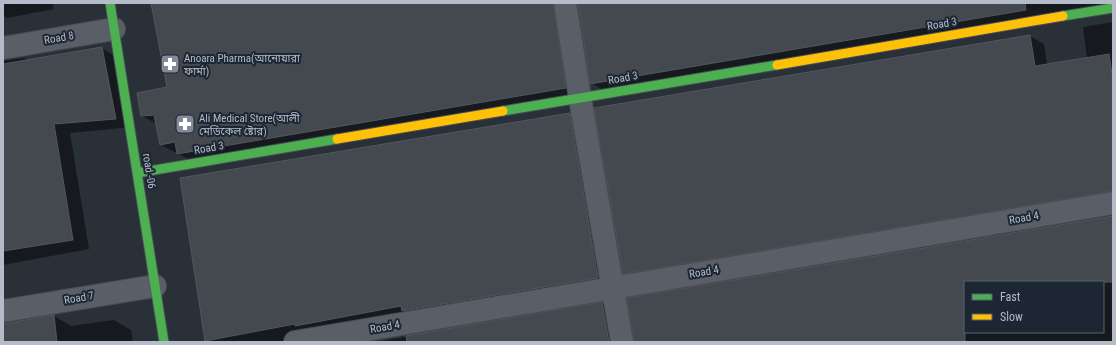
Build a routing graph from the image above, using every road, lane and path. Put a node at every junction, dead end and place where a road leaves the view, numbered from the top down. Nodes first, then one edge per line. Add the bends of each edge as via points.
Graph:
1 (110, 3) edge
2 (565, 3) edge
3 (1113, 8) edge
4 (114, 29) junction
5 (3, 48) edge
6 (580, 98) junction
7 (137, 173) junction
8 (1113, 203) edge
9 (155, 286) junction
10 (613, 288) junction
11 (3, 311) edge
12 (164, 342) edge
13 (295, 342) edge
14 (622, 342) edge

1 - 4 street, road -06
2 - 6 street
3 - 6 street, Road 3
4 - 5 street, Road 8
4 - 7 street, road -06
6 - 7 street, Road 3
6 - 10 street
7 - 9 street, road -06
8 - 10 street, Road 4
9 - 11 street, Road 7
9 - 12 street, road -06
10 - 13 street, Road 4
10 - 14 street

